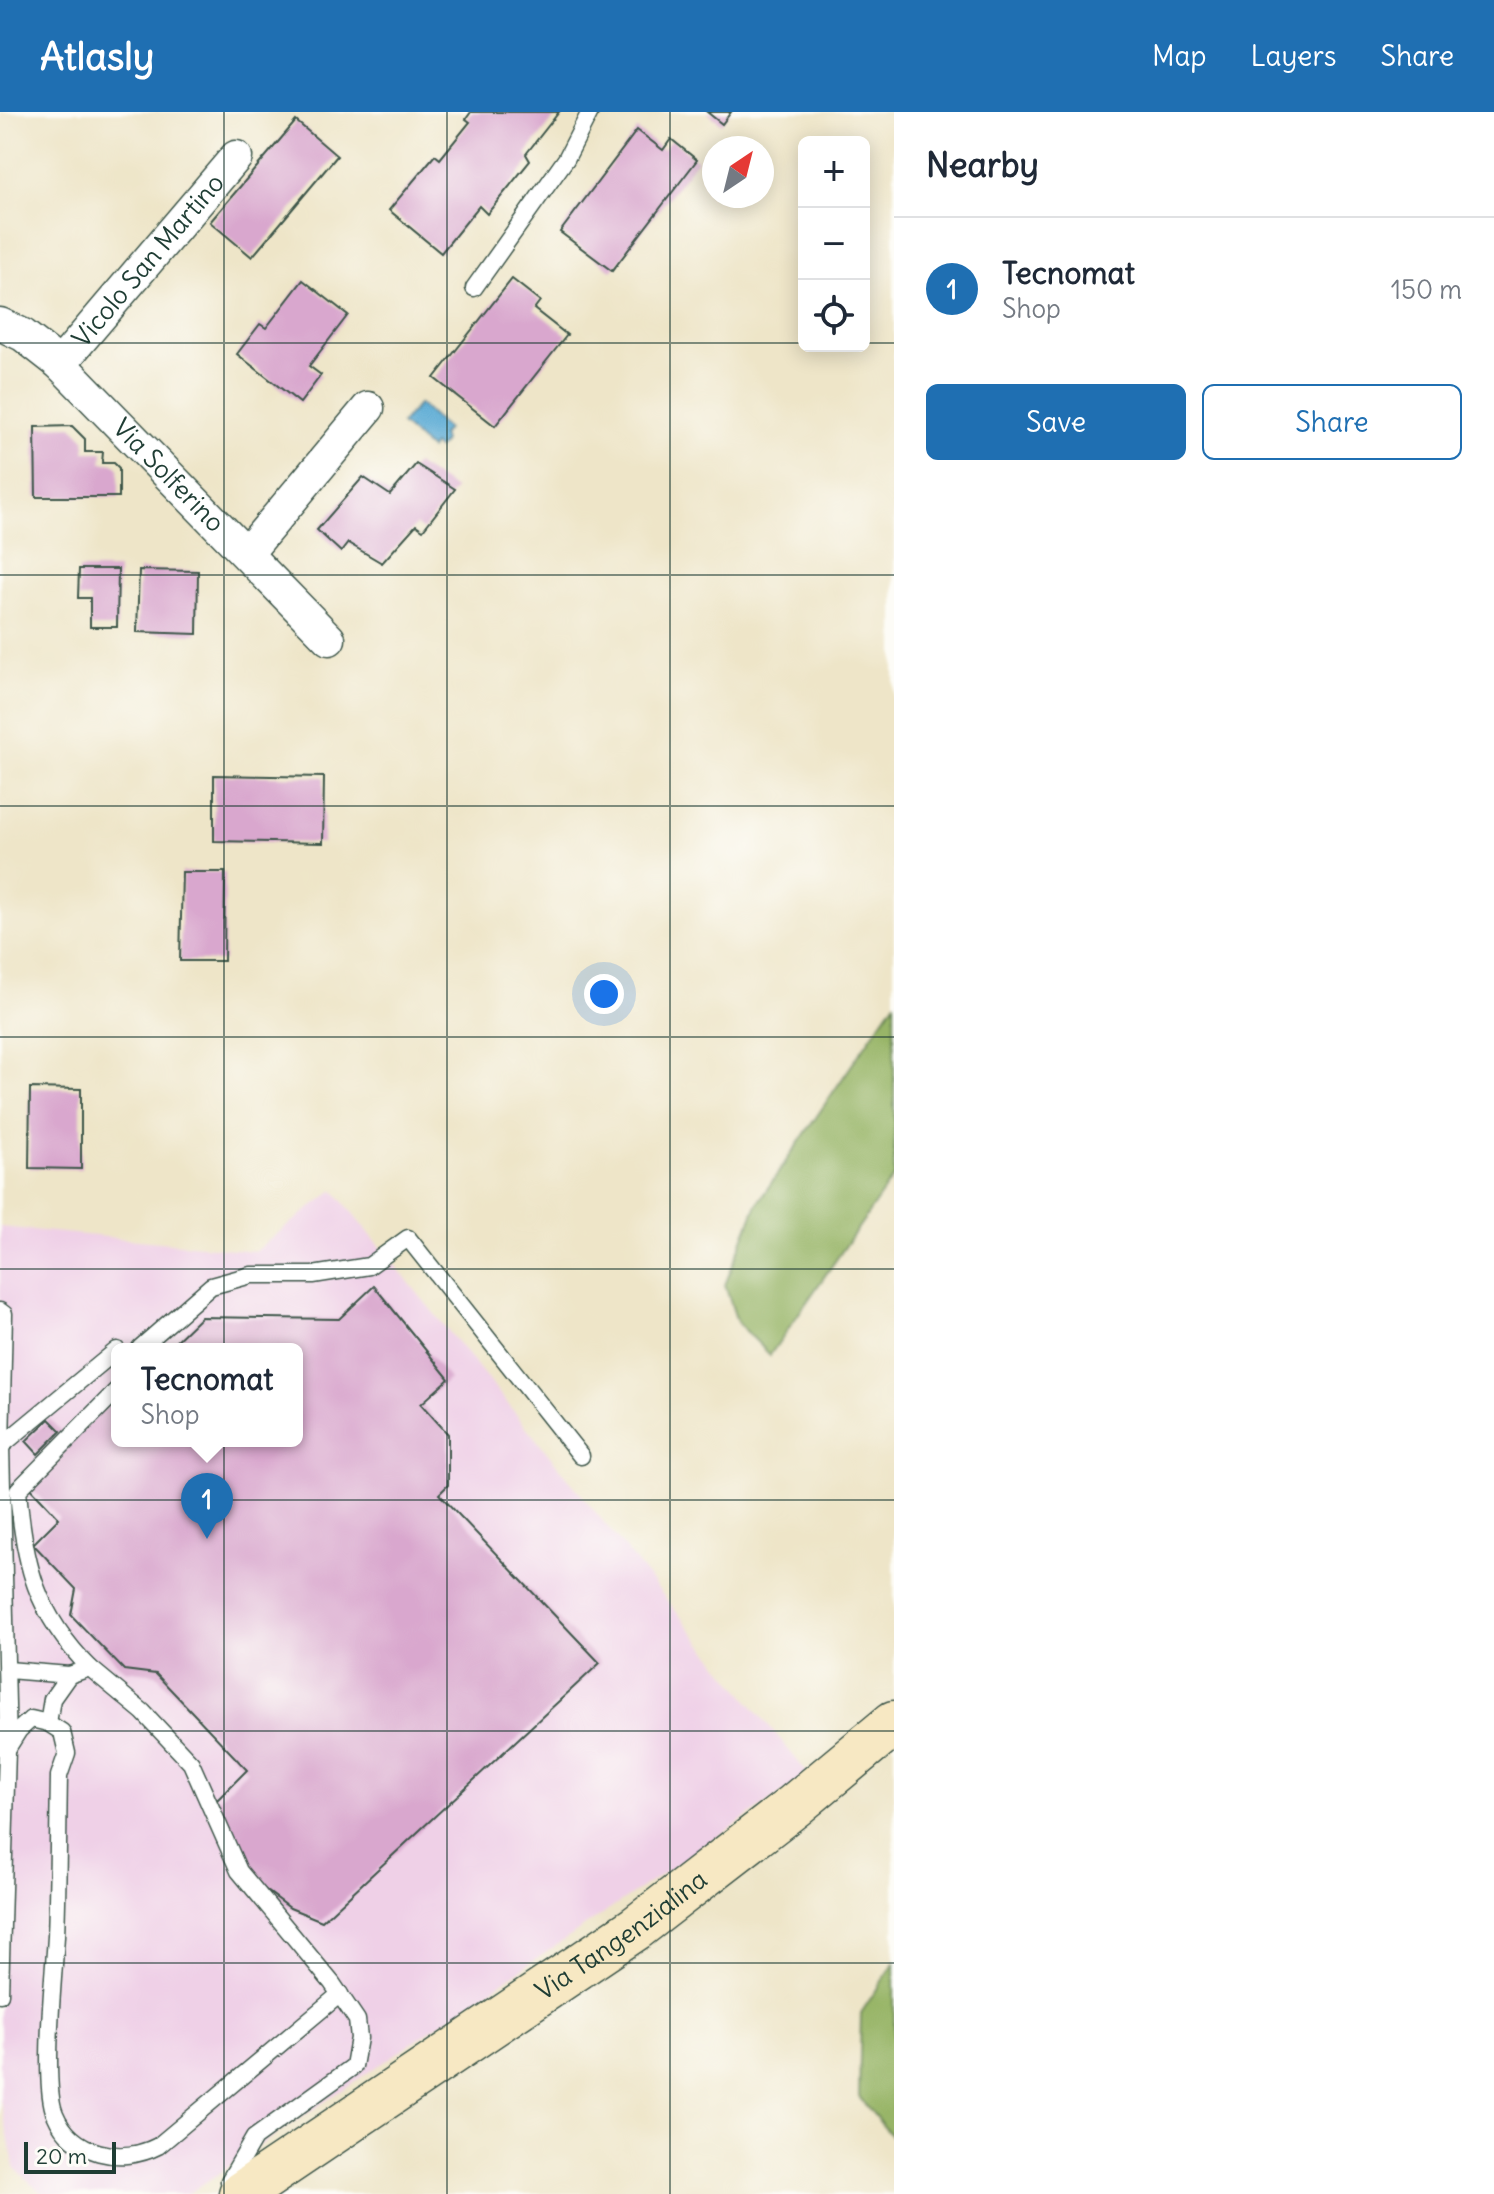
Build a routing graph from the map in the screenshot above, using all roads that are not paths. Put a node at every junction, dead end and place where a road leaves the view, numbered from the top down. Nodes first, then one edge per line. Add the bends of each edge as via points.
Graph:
1 (590, 112) edge
2 (236, 157) dead end
3 (474, 288) dead end
4 (0, 324) edge
5 (60, 364) junction
6 (368, 408) dead end
7 (247, 553) junction
8 (329, 639) dead end
9 (0, 1311) edge
10 (146, 1343) edge
11 (111, 1356) edge
12 (111, 1396) edge
13 (1, 1446) edge
14 (581, 1456) dead end
15 (90, 1668) junction
16 (8, 1670) junction
17 (69, 1675) junction
18 (48, 1723) junction
19 (894, 1723) edge
20 (7, 1749) junction
21 (0, 1994) edge
22 (340, 1994) junction
23 (226, 2190) edge

1 - 3 lane via 566,159
2 - 5 street, Vicolo San Martino
4 - 5 street, Via Solferino
5 - 7 street, Via Solferino
6 - 7 street
7 - 8 street, Via Solferino
9 - 13 lane
10 - 14 lane via 211,1286 251,1275 313,1275 369,1266 408,1238
11 - 13 lane
12 - 15 lane via 18,1490 34,1590 65,1643
13 - 16 lane
15 - 17 lane
15 - 22 lane via 143,1712 191,1763 239,1871
16 - 17 lane
16 - 20 lane
17 - 18 lane via 52,1699
18 - 20 lane via 31,1719
18 - 22 lane via 62,1732 67,1753 59,1776 50,2042 53,2110 70,2137 106,2156 122,2158 158,2146
19 - 23 street, Via Tangenzialina via 636,1928 336,2128
20 - 21 lane
22 - 23 lane via 357,2020 354,2066 254,2138

